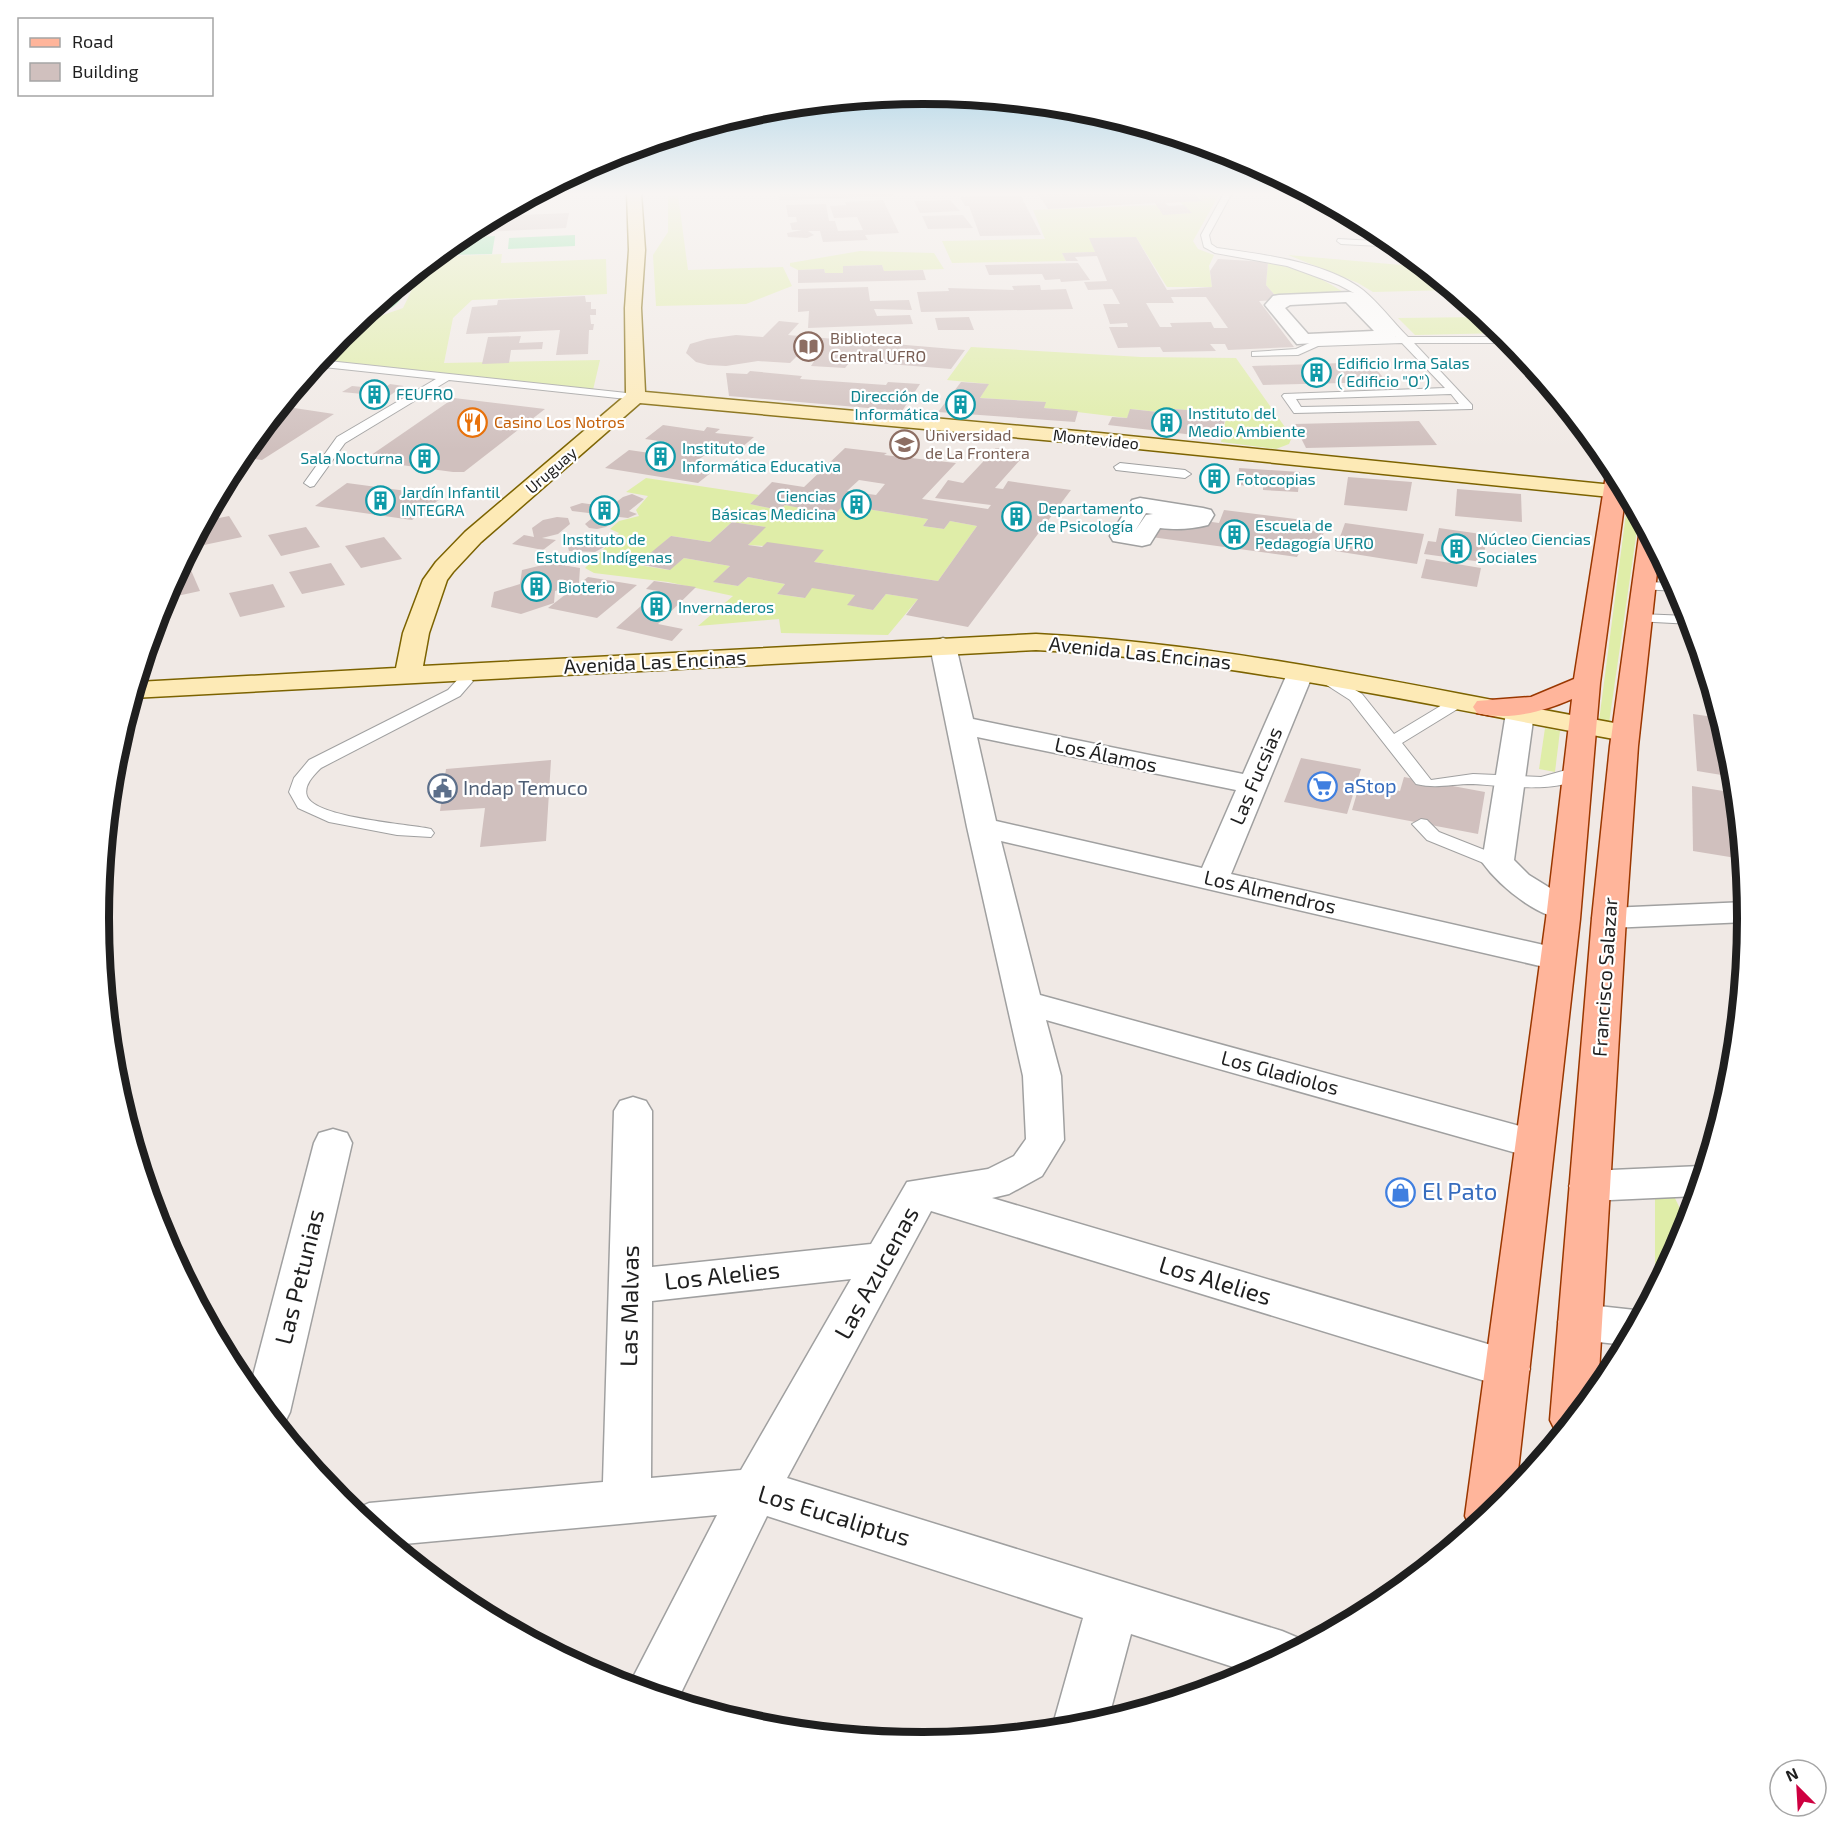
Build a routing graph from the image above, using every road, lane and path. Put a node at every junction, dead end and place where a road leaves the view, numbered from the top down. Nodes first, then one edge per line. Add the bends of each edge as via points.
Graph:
1 (635, 279) edge
2 (1332, 279) edge
3 (1279, 300) joint
4 (1407, 340) junction
5 (1497, 340) edge
6 (1256, 354) dead end
7 (327, 364) edge
8 (447, 377) junction
9 (1454, 391) junction
10 (636, 397) junction
11 (1120, 466) dead end
12 (1185, 474) dead end
13 (310, 483) dead end
14 (1613, 486) edge
15 (1619, 496) edge
16 (1649, 548) edge
17 (1644, 586) junction
18 (1667, 587) edge
19 (1640, 618) junction
20 (1680, 620) edge
21 (416, 633) junction
22 (943, 646) junction
23 (529, 669) junction
24 (1300, 674) junction
25 (1328, 679) junction
26 (420, 680) junction
27 (465, 681) junction
28 (317, 682) junction
29 (1587, 683) junction
30 (214, 686) junction
31 (141, 690) edge
32 (1458, 702) junction
33 (1487, 707) junction
34 (1520, 713) junction
35 (961, 725) junction
36 (1581, 725) junction
37 (1625, 733) junction
38 (1392, 742) junction
39 (1577, 772) junction
40 (1511, 781) junction
41 (1251, 785) junction
42 (1421, 824) dead end
43 (982, 827) junction
44 (425, 833) dead end
45 (1498, 862) junction
46 (1213, 879) junction
47 (1564, 911) junction
48 (1738, 917) edge
49 (1609, 918) junction
50 (1557, 959) junction
51 (1026, 1003) junction
52 (633, 1111) dead end
53 (333, 1143) dead end
54 (1534, 1143) junction
55 (1693, 1181) edge
56 (1589, 1186) junction
57 (921, 1193) junction
58 (885, 1259) junction
59 (630, 1286) junction
60 (1580, 1322) junction
61 (1627, 1327) edge
62 (1508, 1370) junction
63 (269, 1403) edge
64 (1575, 1406) edge
65 (755, 1490) junction
66 (627, 1501) junction
67 (1491, 1501) edge
68 (380, 1525) edge
69 (1113, 1603) junction
70 (1272, 1654) edge
71 (656, 1687) edge
72 (1082, 1717) edge

1 - 10 main road
2 - 4 lane via 1368,299
3 - 3 street via 1282,304 1274,304 1303,340 1388,336 1350,297
4 - 5 lane
4 - 6 lane via 1316,343 1298,352
4 - 9 lane
7 - 8 lane
8 - 10 lane
8 - 13 lane via 341,440
9 - 9 lane via 1383,393 1288,396 1298,411 1468,407
10 - 14 main road, Montevideo
10 - 21 main road, Uruguay via 473,537 444,567 435,580
11 - 12 lane
15 - 29 main road
16 - 17 main road, Francisco Salazar
17 - 18 lane
17 - 19 main road, Francisco Salazar
19 - 20 lane
19 - 37 main road, Francisco Salazar
21 - 23 main road via 433,647 458,658
21 - 26 main road, Uruguay
21 - 28 main road via 374,662
22 - 23 main road, Avenida Las Encinas
22 - 24 main road, Avenida Las Encinas via 1036,642 1117,646
22 - 35 street, Las Azucenas
23 - 26 main road, Avenida Las Encinas
23 - 27 main road, Avenida Las Encinas
24 - 25 main road, Avenida Las Encinas
24 - 41 street, Las Fucsias
25 - 32 main road, Avenida Las Encinas
25 - 38 lane via 1356,697
26 - 27 main road, Avenida Las Encinas
26 - 28 main road, Avenida Las Encinas
26 - 30 main road, Avenida Las Encinas via 278,692
27 - 44 lane via 454,693 315,764 297,790 304,804 336,817
28 - 30 main road, Avenida Las Encinas
29 - 33 main road via 1535,705
29 - 36 main road
30 - 31 main road, Avenida Las Encinas
32 - 33 main road, Avenida Las Encinas
32 - 38 lane
33 - 34 main road, Avenida Las Encinas
34 - 36 main road, Avenida Las Encinas
34 - 40 street
35 - 41 street, Los Álamos
35 - 43 street, Las Azucenas
36 - 37 main road, Avenida Las Encinas
36 - 39 main road
37 - 49 main road, Francisco Salazar
38 - 40 lane via 1429,781
39 - 40 lane via 1542,784
39 - 47 main road
40 - 45 street
41 - 46 street, Las Fucsias
42 - 45 lane via 1433,836
43 - 46 street, Los Almendros
43 - 51 street, Las Azucenas
45 - 47 street via 1518,882
46 - 50 street, Los Almendros
47 - 50 main road
48 - 49 street
49 - 56 main road, Francisco Salazar
50 - 54 main road
51 - 54 street, Los Gladiolos
51 - 57 street, Las Azucenas via 1042,1076 1045,1140 1028,1166 995,1183
52 - 59 street, Las Malvas
53 - 63 street, Las Petunias
54 - 62 main road
55 - 56 street
56 - 60 main road, Francisco Salazar
57 - 58 street, Las Azucenas
57 - 62 street, Los Alelies
58 - 59 street, Los Alelies
58 - 65 street, Las Azucenas
59 - 66 street, Las Malvas
60 - 61 street
60 - 64 main road, Francisco Salazar
62 - 67 main road
65 - 66 street, Los Eucaliptus
65 - 69 street, Los Eucaliptus
65 - 71 street, Las Azucenas
66 - 68 street, Los Eucaliptus
69 - 70 street, Los Eucaliptus
69 - 72 street

